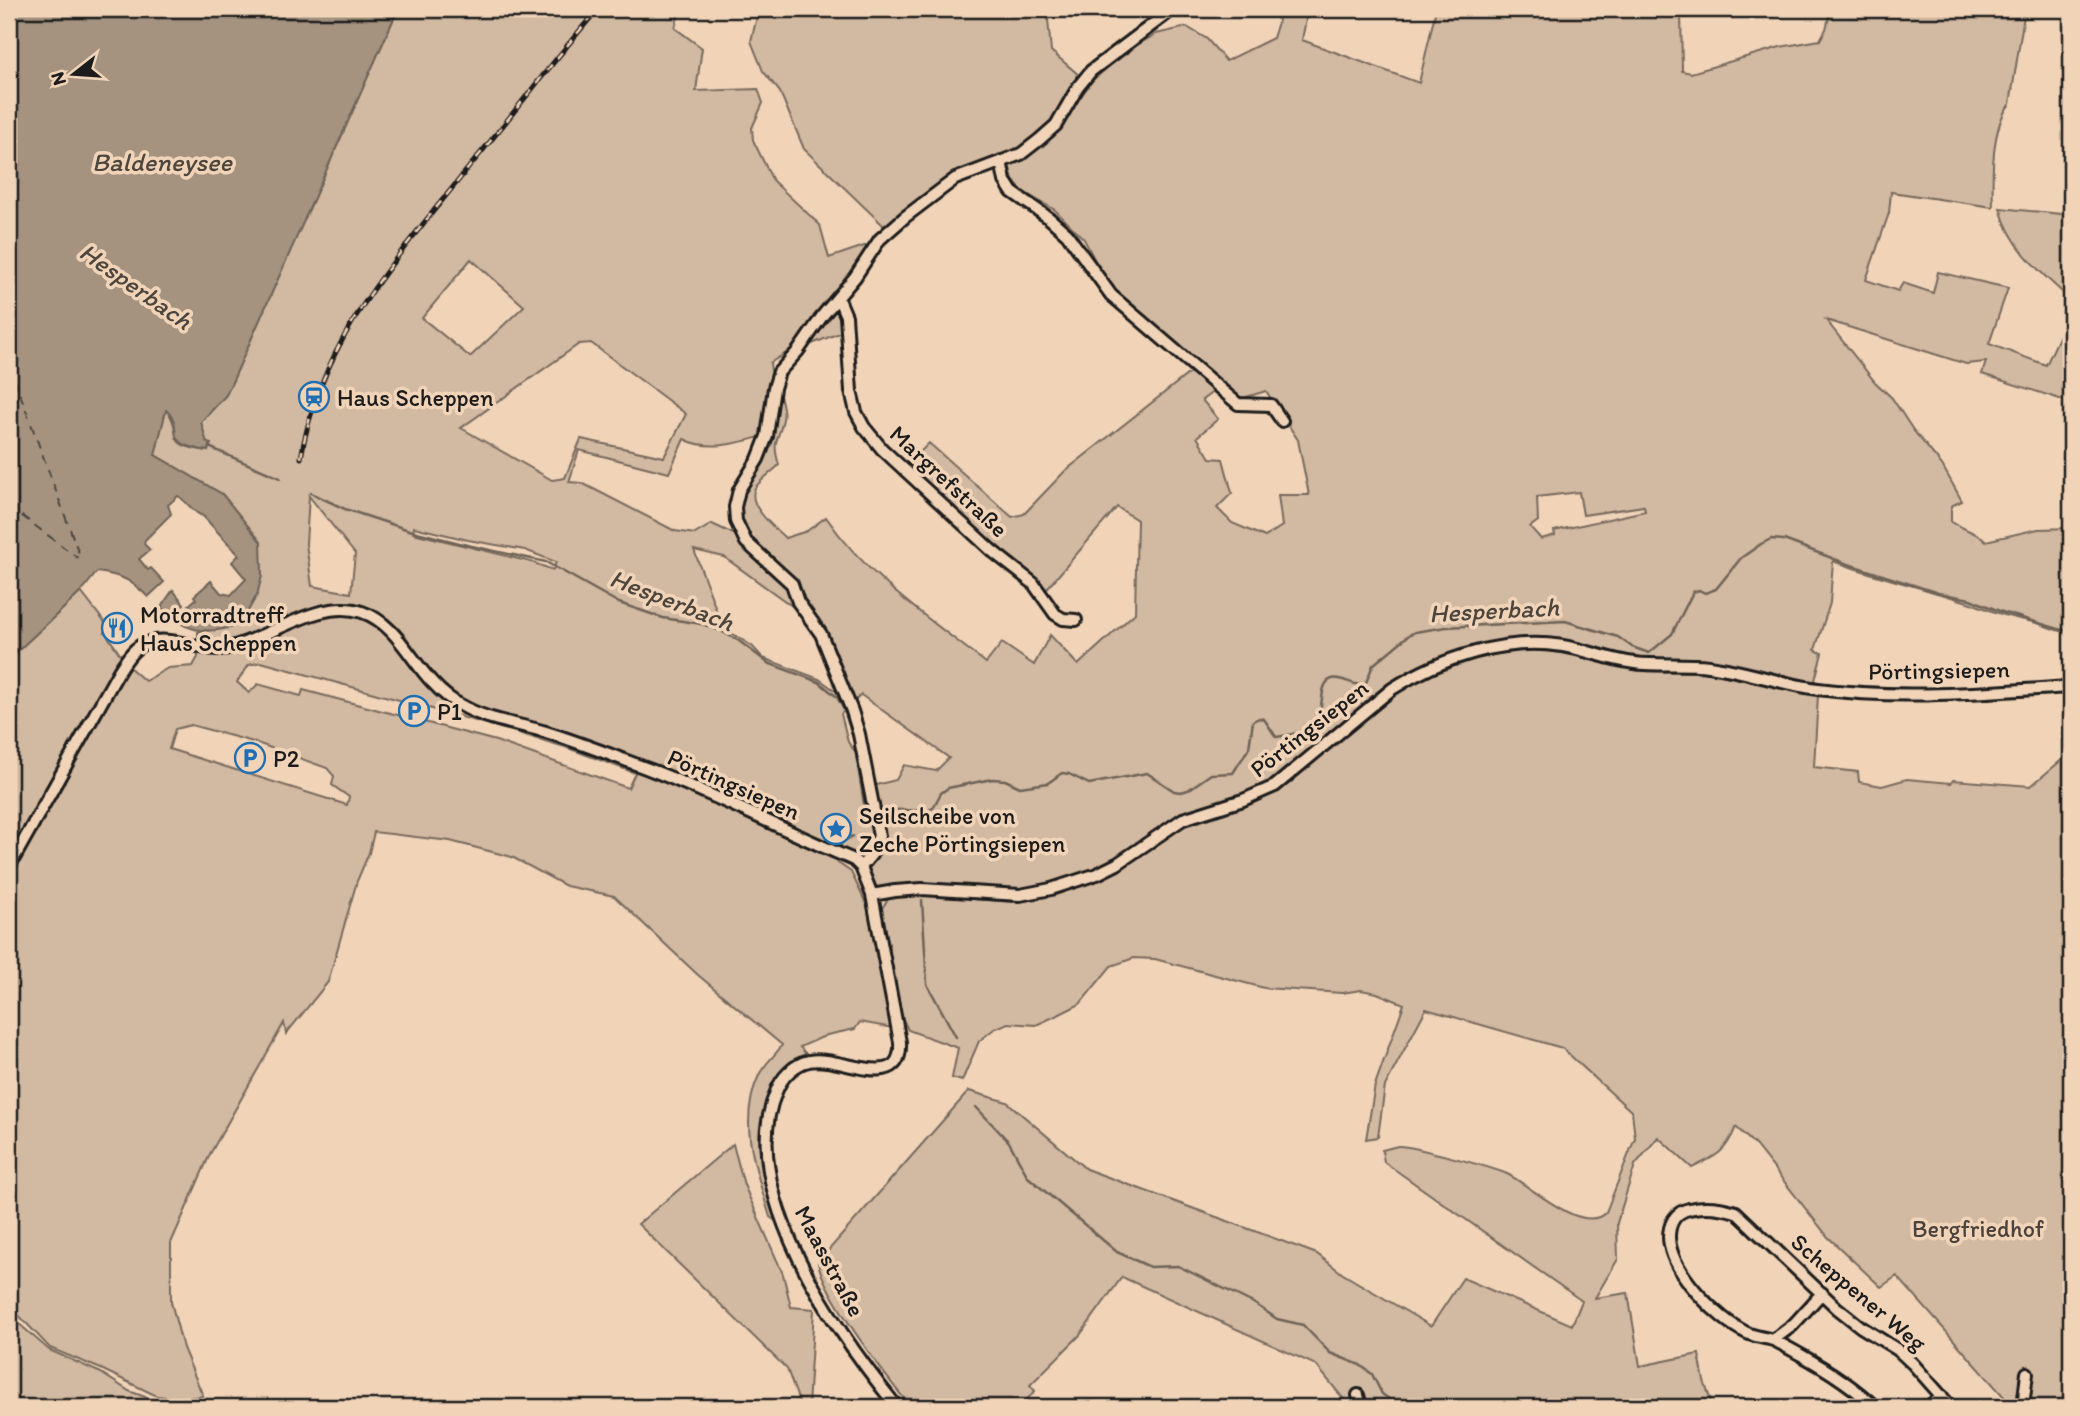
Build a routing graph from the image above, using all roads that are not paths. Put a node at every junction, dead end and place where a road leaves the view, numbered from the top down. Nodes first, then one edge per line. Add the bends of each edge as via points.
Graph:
1 (1173, 9) edge
2 (1001, 162) junction
3 (838, 297) junction
4 (1282, 421) dead end
5 (1076, 620) dead end
6 (2071, 687) edge
7 (9, 867) edge
8 (861, 867) junction
9 (872, 895) junction
10 (1822, 1293) junction
11 (1773, 1340) junction
12 (2028, 1373) dead end
13 (1358, 1395) dead end
14 (1941, 1396) junction
15 (897, 1407) edge
16 (1361, 1407) edge
17 (1875, 1407) edge
18 (1928, 1407) edge
19 (1951, 1407) edge
20 (2023, 1407) edge

1 - 2 street via 1091,71 1056,125 1040,140
2 - 3 street via 955,179 905,217 880,240
2 - 4 street via 1012,192 1067,234 1111,295 1238,404 1271,405
3 - 5 street, Margrefstraße via 846,316 850,391 864,427 990,550 1033,583 1055,614
3 - 8 street via 779,372 767,436 734,508 746,542 792,584 798,602 821,634 859,734 878,840
6 - 9 street, Pörtingsiepen via 1874,694 1816,689 1708,666 1635,663 1539,643 1514,646 1458,657 1411,677 1275,786 1183,819 1097,874 1020,895 922,889
7 - 8 street, Pörtingsiepen via 135,650 151,642 226,649 337,608 380,620 432,682 466,708 657,773
8 - 9 street
9 - 15 street, Maasstraße via 900,1042 899,1058 885,1069 820,1060 796,1066 776,1092 766,1126 766,1147 773,1193 797,1255 840,1328
10 - 11 street
10 - 11 street, Scheppener Weg via 1736,1212 1719,1207 1679,1214 1671,1222 1669,1234 1670,1248 1682,1272 1707,1303 1748,1334
10 - 14 street, Scheppener Weg via 1861,1327 1898,1350
11 - 17 street via 1838,1377
12 - 20 street
13 - 16 street
14 - 18 street
14 - 19 street, Scheppener Weg

